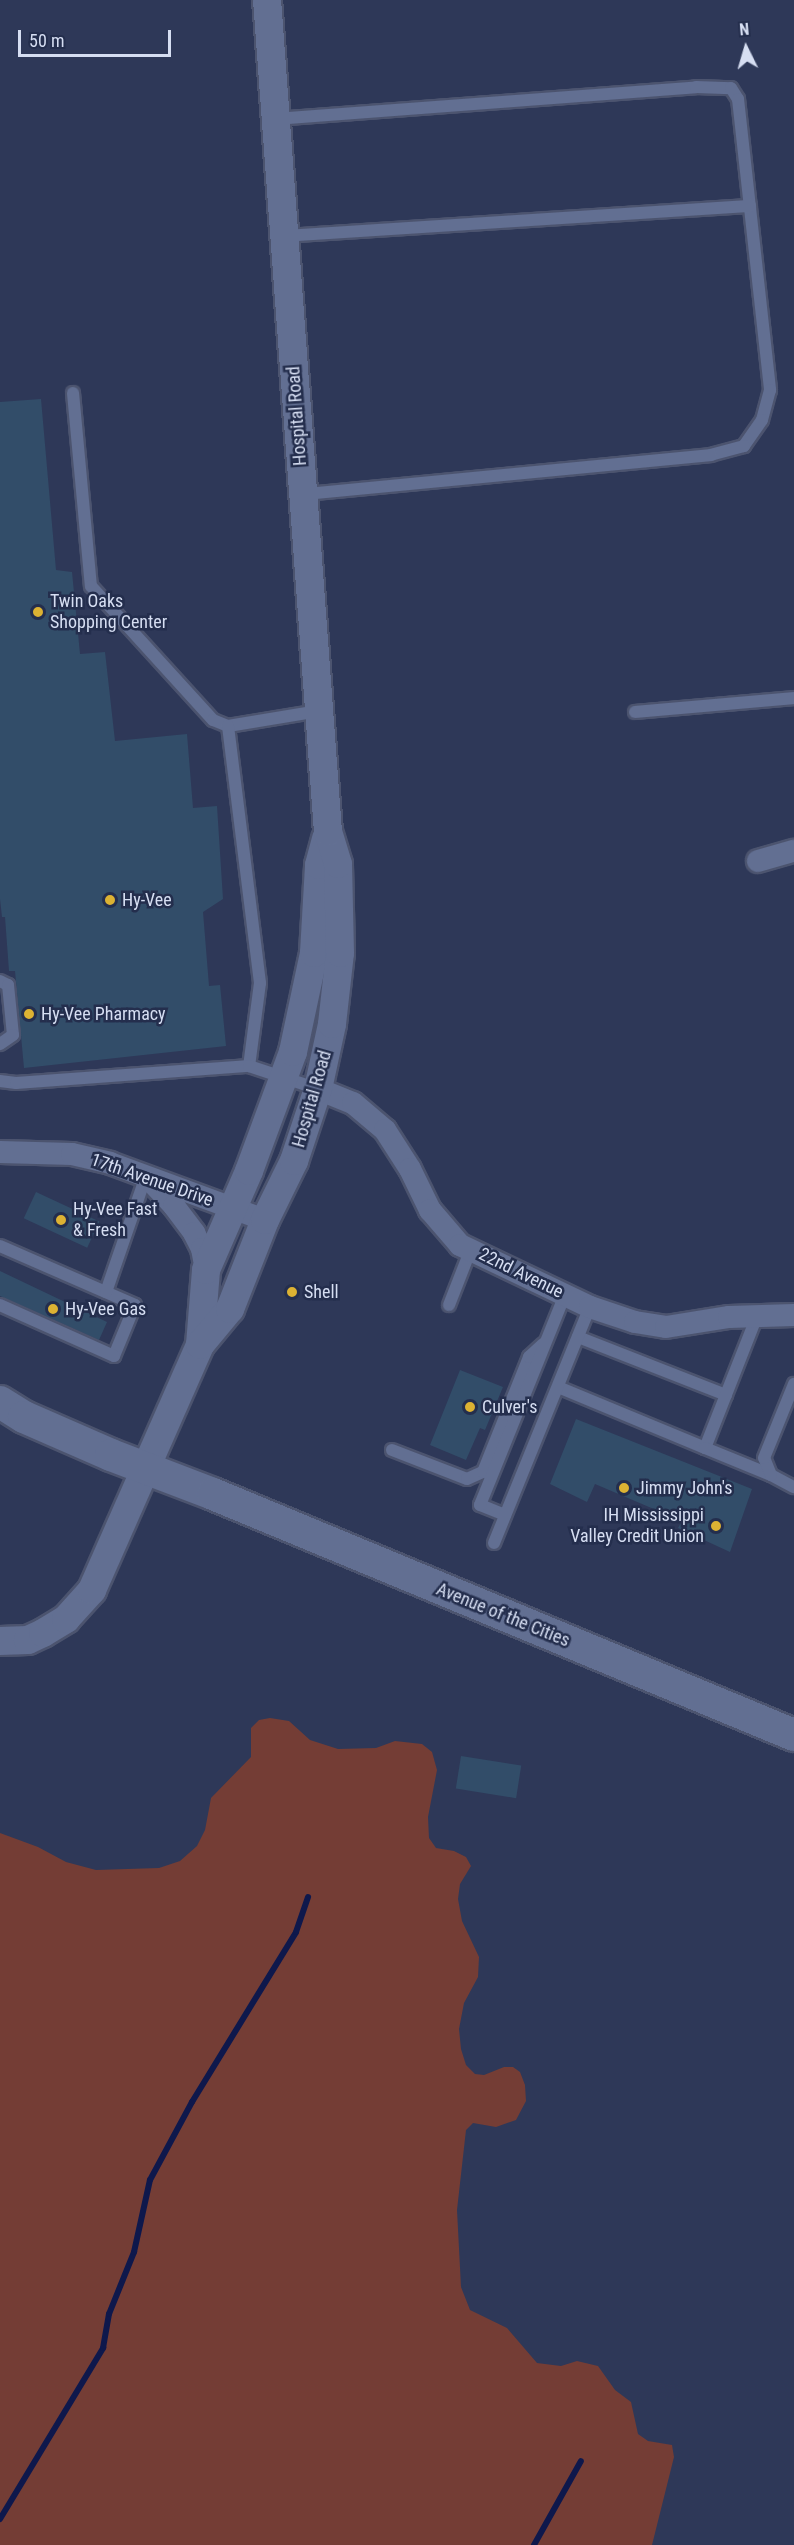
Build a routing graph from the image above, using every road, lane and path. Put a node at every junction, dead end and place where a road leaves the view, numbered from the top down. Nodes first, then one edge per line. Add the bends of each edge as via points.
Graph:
1 (267, 0) edge
2 (275, 119) junction
3 (750, 206) junction
4 (284, 236) junction
5 (74, 393) dead end
6 (303, 494) junction
7 (794, 698) edge
8 (320, 711) junction
9 (635, 712) dead end
10 (228, 726) junction
11 (328, 832) junction
12 (794, 851) edge
13 (758, 861) dead end
14 (0, 981) edge
15 (0, 1044) edge
16 (249, 1066) junction
17 (285, 1077) junction
18 (0, 1081) edge
19 (318, 1089) junction
20 (0, 1152) edge
21 (146, 1176) junction
22 (233, 1208) junction
23 (265, 1220) junction
24 (0, 1246) edge
25 (471, 1249) junction
26 (206, 1270) junction
27 (106, 1292) junction
28 (565, 1295) junction
29 (0, 1305) edge
30 (448, 1305) dead end
31 (590, 1307) junction
32 (794, 1315) edge
33 (757, 1316) junction
34 (578, 1337) junction
35 (546, 1342) junction
36 (200, 1345) junction
37 (794, 1384) edge
38 (558, 1387) junction
39 (726, 1395) junction
40 (8, 1410) edge
41 (705, 1448) junction
42 (392, 1450) dead end
43 (145, 1468) junction
44 (771, 1475) junction
45 (794, 1487) edge
46 (235, 1503) junction
47 (505, 1515) junction
48 (494, 1543) dead end
49 (520, 1622) dead end
50 (0, 1641) edge
51 (794, 1735) edge

1 - 2 street, Hospital Road
2 - 3 lane via 696,87 731,88 738,99
2 - 4 street, Hospital Road
3 - 4 lane
3 - 6 lane via 770,390 762,420 744,446 711,455
4 - 6 street, Hospital Road
5 - 10 lane via 91,586 213,720
6 - 8 street, Hospital Road
7 - 9 lane
8 - 10 lane
8 - 11 street, Hospital Road
10 - 16 lane via 260,983
11 - 17 street, Hospital Road via 319,865 312,965
11 - 19 street, Hospital Road via 338,864 340,953 332,1024
12 - 13 street
14 - 15 lane via 8,985 13,1035
16 - 17 lane
16 - 18 lane
17 - 19 lane
17 - 22 street, Hospital Road
19 - 23 street, Hospital Road via 294,1161
19 - 25 street, 22nd Avenue via 352,1103 385,1130 430,1210 460,1245
20 - 21 street, 17th Avenue Drive via 72,1154
21 - 22 street, 17th Avenue Drive
21 - 26 street via 194,1233
21 - 27 lane
22 - 23 street, 17th Avenue Drive
22 - 26 street, Hospital Road
23 - 36 street, Hospital Road via 230,1309
24 - 27 lane
25 - 28 street, 22nd Avenue
25 - 30 lane
26 - 36 street, Hospital Road
27 - 29 lane via 135,1305 114,1356
28 - 31 street, 22nd Avenue
28 - 35 lane
31 - 33 street, 22nd Avenue via 635,1322 666,1327
31 - 34 lane
32 - 33 street, 22nd Avenue
33 - 39 lane
34 - 38 lane
34 - 39 lane
35 - 42 lane via 529,1357 483,1472 467,1479
35 - 47 lane via 480,1505
36 - 43 street, Hospital Road
37 - 44 lane via 764,1458
38 - 41 lane
38 - 47 lane
39 - 41 lane
40 - 43 main road, Avenue of the Cities
41 - 44 lane
43 - 46 main road, Avenue of the Cities
43 - 50 street via 97,1580 82,1603 66,1619 28,1640
44 - 45 lane
46 - 49 main road, Avenue of the Cities
46 - 51 main road, Avenue of the Cities
47 - 48 lane

